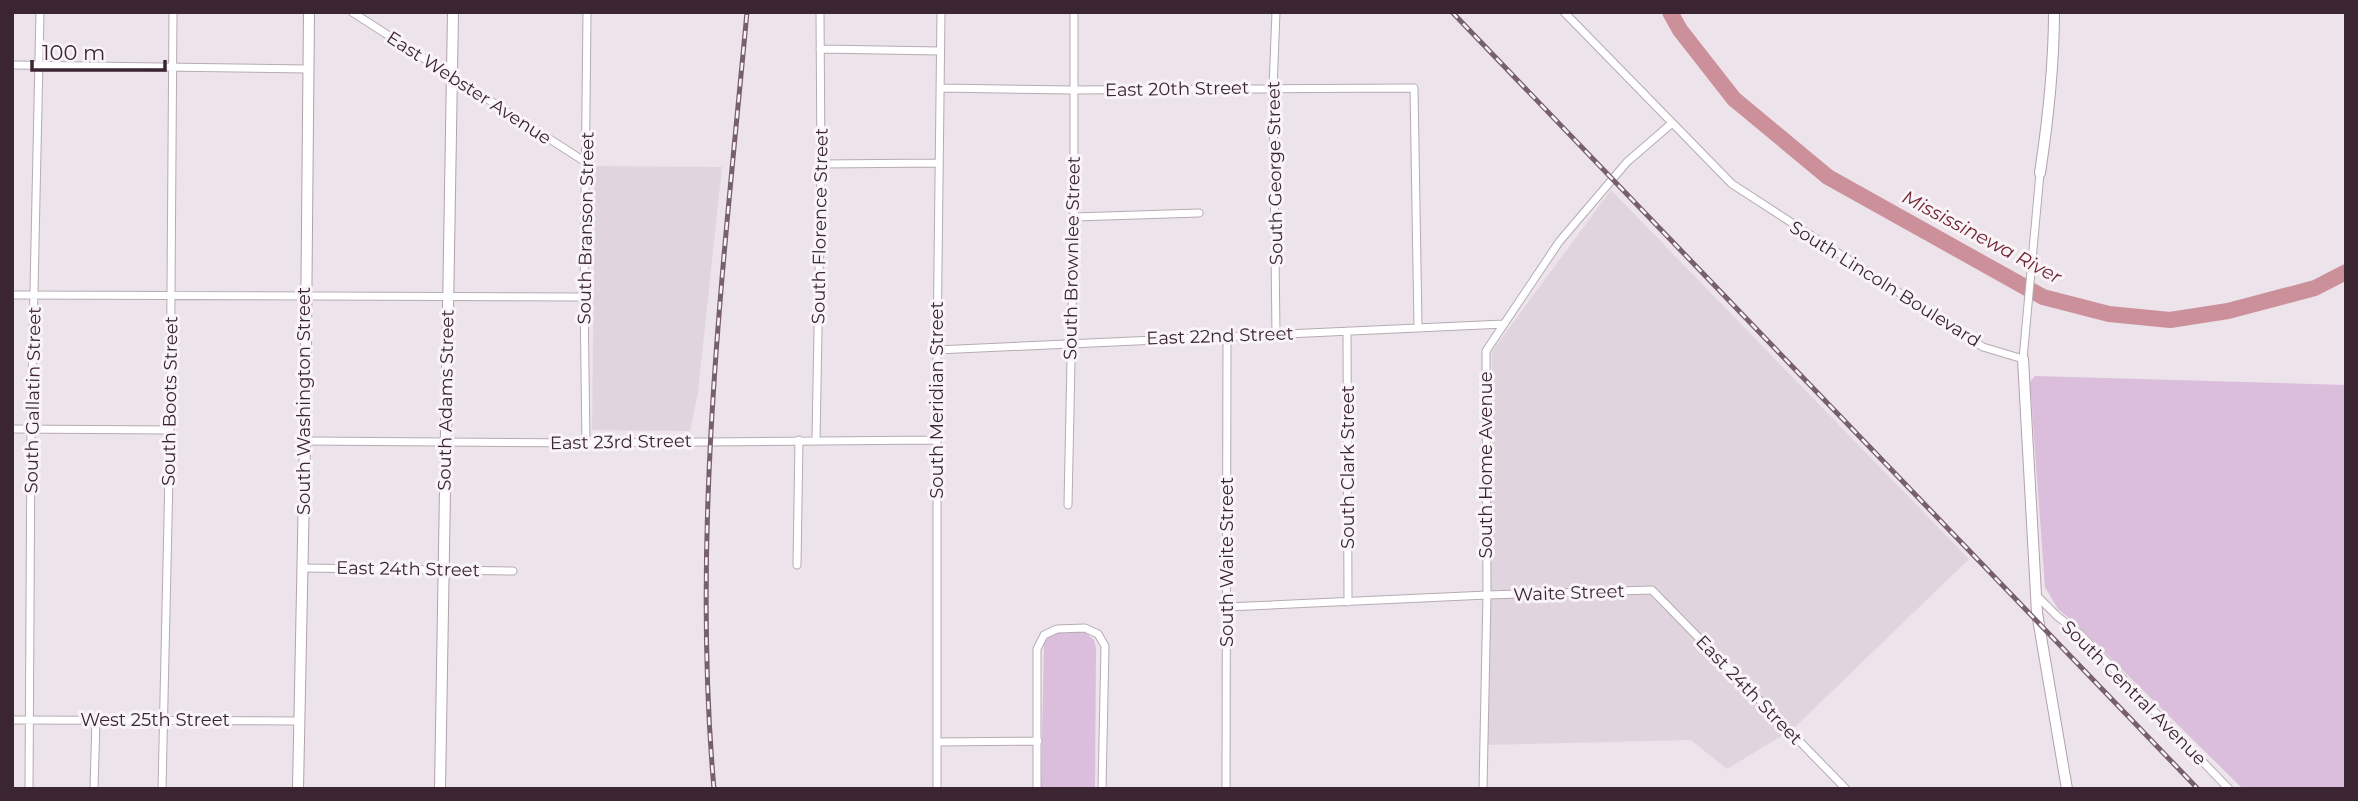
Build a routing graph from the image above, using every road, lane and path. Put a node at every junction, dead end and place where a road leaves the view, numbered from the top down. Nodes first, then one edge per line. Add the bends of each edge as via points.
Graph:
1 (40, 12) edge
2 (173, 12) edge
3 (309, 12) edge
4 (352, 12) edge
5 (453, 12) edge
6 (587, 12) edge
7 (820, 12) edge
8 (941, 12) edge
9 (1074, 12) edge
10 (1276, 12) edge
11 (1564, 12) edge
12 (2054, 12) edge
13 (820, 49) junction
14 (940, 51) junction
15 (12, 65) edge
16 (40, 65) junction
17 (172, 67) junction
18 (308, 69) junction
19 (453, 77) junction
20 (1273, 88) junction
21 (940, 89) junction
22 (1073, 90) junction
23 (1671, 124) junction
24 (586, 163) junction
25 (821, 163) junction
26 (938, 163) junction
27 (2040, 173) joint
28 (1199, 213) dead end
29 (1074, 217) junction
30 (12, 295) edge
31 (35, 295) junction
32 (171, 296) junction
33 (305, 296) junction
34 (447, 297) junction
35 (584, 297) junction
36 (1504, 324) junction
37 (1418, 327) junction
38 (1348, 331) junction
39 (1276, 334) junction
40 (1227, 335) junction
41 (1071, 343) junction
42 (937, 350) junction
43 (2022, 359) junction
44 (12, 429) edge
45 (31, 429) junction
46 (170, 430) junction
47 (799, 440) junction
48 (816, 440) junction
49 (937, 440) junction
50 (305, 441) junction
51 (446, 442) junction
52 (586, 443) junction
53 (1068, 505) dead end
54 (797, 565) dead end
55 (303, 568) junction
56 (444, 570) junction
57 (513, 570) dead end
58 (1652, 590) joint
59 (1487, 595) junction
60 (2038, 597) junction
61 (1348, 602) junction
62 (1227, 607) junction
63 (12, 720) edge
64 (29, 720) junction
65 (96, 720) junction
66 (164, 720) junction
67 (299, 721) junction
68 (1038, 741) junction
69 (938, 742) junction
70 (29, 789) edge
71 (94, 789) edge
72 (162, 789) edge
73 (298, 789) edge
74 (440, 789) edge
75 (937, 789) edge
76 (1037, 789) edge
77 (1102, 789) edge
78 (1226, 789) edge
79 (1483, 789) edge
80 (1846, 789) edge
81 (2067, 789) edge
82 (2229, 789) edge

1 - 16 street, South Gallatin Street
2 - 17 street, South Boots Street
3 - 18 main road, South Washington Street
4 - 19 street, East Webster Avenue
5 - 19 main road, South Adams Street
6 - 24 street, South Branson Street
7 - 13 street, South Florence Street
8 - 14 street, South Meridian Street
9 - 22 street, South Brownlee Street
10 - 20 street, South George Street
11 - 23 street, South Lincoln Boulevard
12 - 27 main road via 2049,116
13 - 14 street
13 - 25 street, South Florence Street
14 - 21 street, South Meridian Street
15 - 16 street
16 - 17 street
16 - 31 street, South Gallatin Street
17 - 18 street
17 - 32 street, South Boots Street
18 - 33 main road, South Washington Street
19 - 24 street, East Webster Avenue
19 - 34 main road, South Adams Street
20 - 22 street, East 20th Street
20 - 37 street, East 20th Street via 1414,88
20 - 39 street, South George Street
21 - 22 street, East 20th Street
21 - 26 street, South Meridian Street
22 - 29 street, South Brownlee Street
23 - 36 street, South Home Avenue via 1595,198
23 - 43 street, South Lincoln Boulevard via 1732,184 1762,206 1983,347
24 - 35 street, South Branson Street
25 - 26 street
25 - 48 street, South Florence Street
26 - 42 street, South Meridian Street
27 - 43 street
28 - 29 street
29 - 41 street, South Brownlee Street
30 - 31 street
31 - 32 street
31 - 45 street, South Gallatin Street
32 - 33 street
32 - 46 street, South Boots Street
33 - 34 street
33 - 50 main road, South Washington Street
34 - 35 street
34 - 51 main road, South Adams Street
35 - 52 street, South Branson Street
36 - 37 street, East 22nd Street
36 - 59 street, South Home Avenue via 1486,351
37 - 38 street, East 22nd Street
38 - 39 street, East 22nd Street
38 - 61 street, South Clark Street
39 - 40 street, East 22nd Street
40 - 41 street, East 22nd Street
40 - 62 street, South Waite Street
41 - 42 street, East 22nd Street
41 - 53 street, South Brownlee Street
42 - 49 street, South Meridian Street
43 - 60 main road
44 - 45 street
45 - 46 street
45 - 64 street, South Gallatin Street
46 - 66 street, South Boots Street
47 - 48 street, East 23rd Street
47 - 52 street, East 23rd Street
47 - 54 street
48 - 49 street, East 23rd Street
49 - 69 street, South Meridian Street
50 - 51 street, East 23rd Street
50 - 55 main road, South Washington Street
51 - 52 street, East 23rd Street
51 - 56 main road, South Adams Street
55 - 56 street, East 24th Street
55 - 67 main road, South Washington Street
56 - 57 street, East 24th Street
56 - 74 main road, South Adams Street
58 - 59 street, Waite Street
58 - 80 street, East 24th Street
59 - 61 street
59 - 79 street, South Home Avenue
60 - 81 main road
60 - 82 street, South Central Avenue via 2080,634
61 - 62 street
62 - 78 street, South Waite Street
63 - 64 street, West 25th Street
64 - 65 street, West 25th Street
64 - 70 street, South Gallatin Street
65 - 66 street, West 25th Street
65 - 71 street
66 - 67 street, West 25th Street
66 - 72 street, South Boots Street
67 - 73 main road, South Washington Street
68 - 69 street
68 - 76 street
68 - 77 street via 1037,649 1044,635 1057,629 1084,628 1098,634 1105,646
69 - 75 street, South Meridian Street

